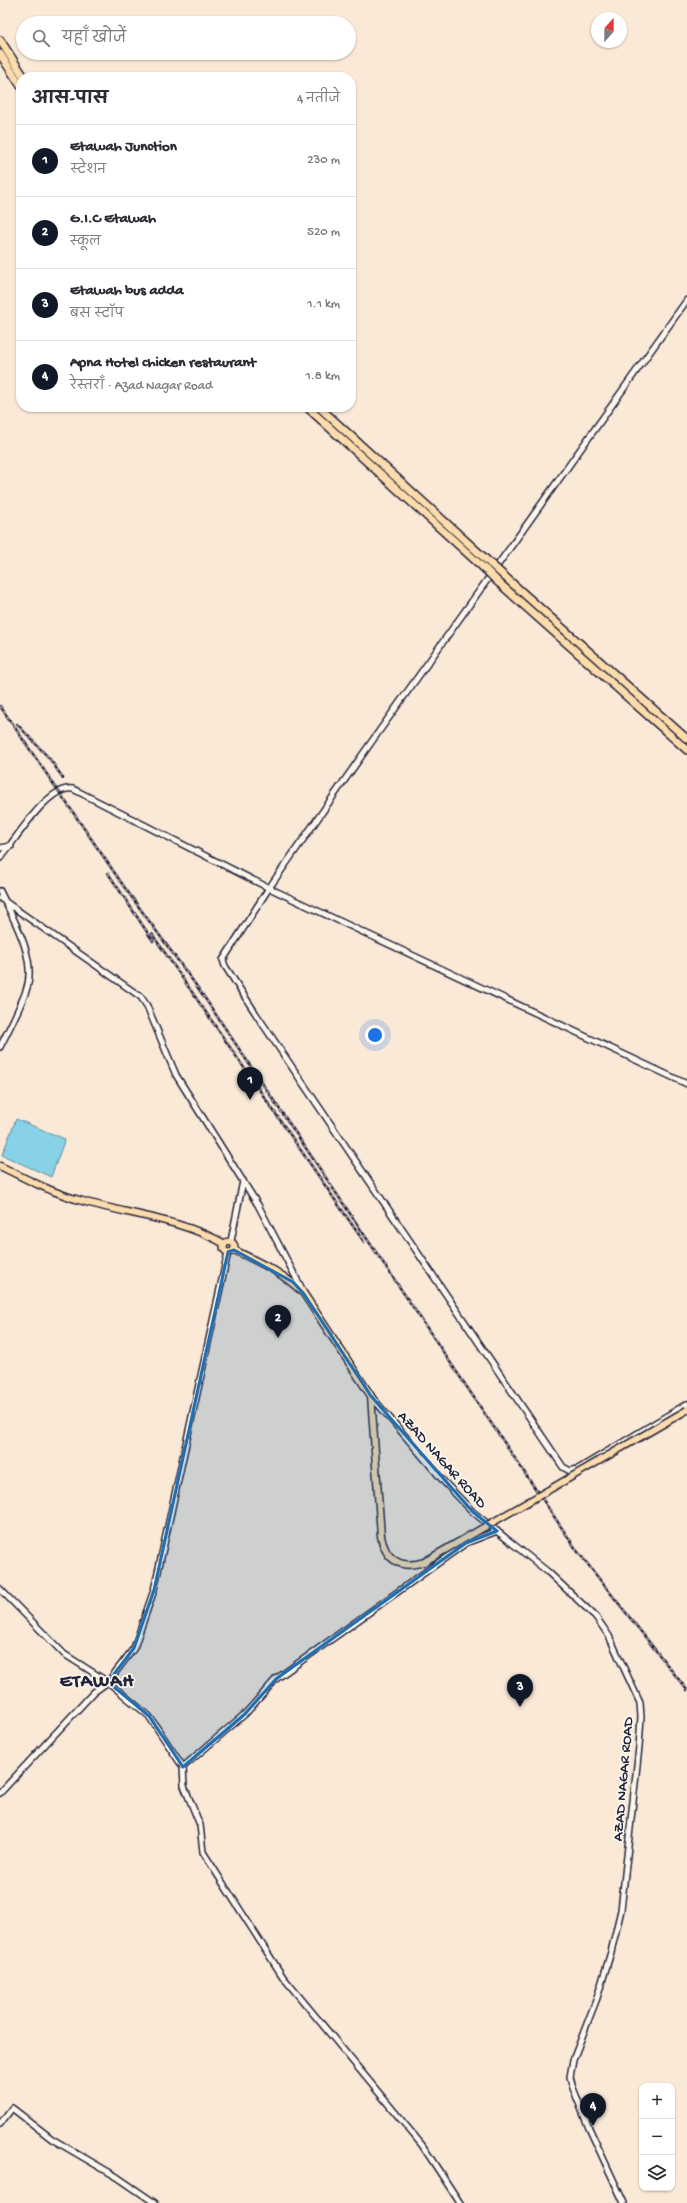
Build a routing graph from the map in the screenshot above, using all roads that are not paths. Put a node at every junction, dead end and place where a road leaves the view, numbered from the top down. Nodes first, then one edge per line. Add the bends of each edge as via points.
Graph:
1 (0, 40) edge
2 (0, 54) edge
3 (21, 72) edge
4 (16, 78) edge
5 (687, 300) edge
6 (312, 412) edge
7 (324, 412) edge
8 (687, 739) edge
9 (687, 750) edge
10 (11, 846) junction
11 (0, 848) edge
12 (0, 858) edge
13 (270, 888) junction
14 (0, 892) edge
15 (0, 898) edge
16 (5, 902) junction
17 (0, 1047) edge
18 (687, 1084) edge
19 (0, 1166) edge
20 (243, 1181) junction
21 (228, 1242) junction
22 (231, 1251) junction
23 (304, 1294) junction
24 (371, 1396) junction
25 (687, 1404) edge
26 (687, 1410) edge
27 (497, 1531) junction
28 (0, 1589) edge
29 (108, 1682) junction
30 (183, 1767) junction
31 (0, 1793) edge
32 (0, 2124) edge
33 (155, 2203) edge
34 (460, 2203) edge
35 (624, 2203) edge

1 - 3 highway
2 - 4 highway
5 - 13 street
6 - 9 highway, bridge
7 - 8 highway, bridge via 588,653
10 - 11 street
10 - 12 street
10 - 13 street via 42,804 67,788
13 - 18 street
13 - 25 street via 224,956 223,963 563,1467 570,1471 578,1469
14 - 16 street
15 - 16 street
16 - 17 street via 23,943 28,961 28,976 27,990
16 - 20 street via 141,997 176,1075
19 - 21 main road via 48,1190 193,1228
20 - 21 street
20 - 23 street
21 - 22 main road via 224,1247
22 - 23 main road via 280,1273
22 - 29 street via 154,1590 134,1648
23 - 24 main road
24 - 26 main road, bridge via 383,1548 397,1562 406,1565 424,1562
24 - 27 street, AZAD NAGAR ROAD via 445,1483 473,1512
27 - 30 street via 466,1543 276,1679 245,1714
27 - 35 street, AZAD NAGAR ROAD via 548,1572 596,1617 609,1636 640,1703 639,1747 621,1910 597,1998 570,2077 589,2128
28 - 29 street via 62,1652
29 - 30 street via 149,1716
29 - 31 street via 94,1692
30 - 34 street via 184,1786 200,1825 202,1852 283,1977 422,2145
32 - 33 street via 12,2108 52,2139 117,2177

